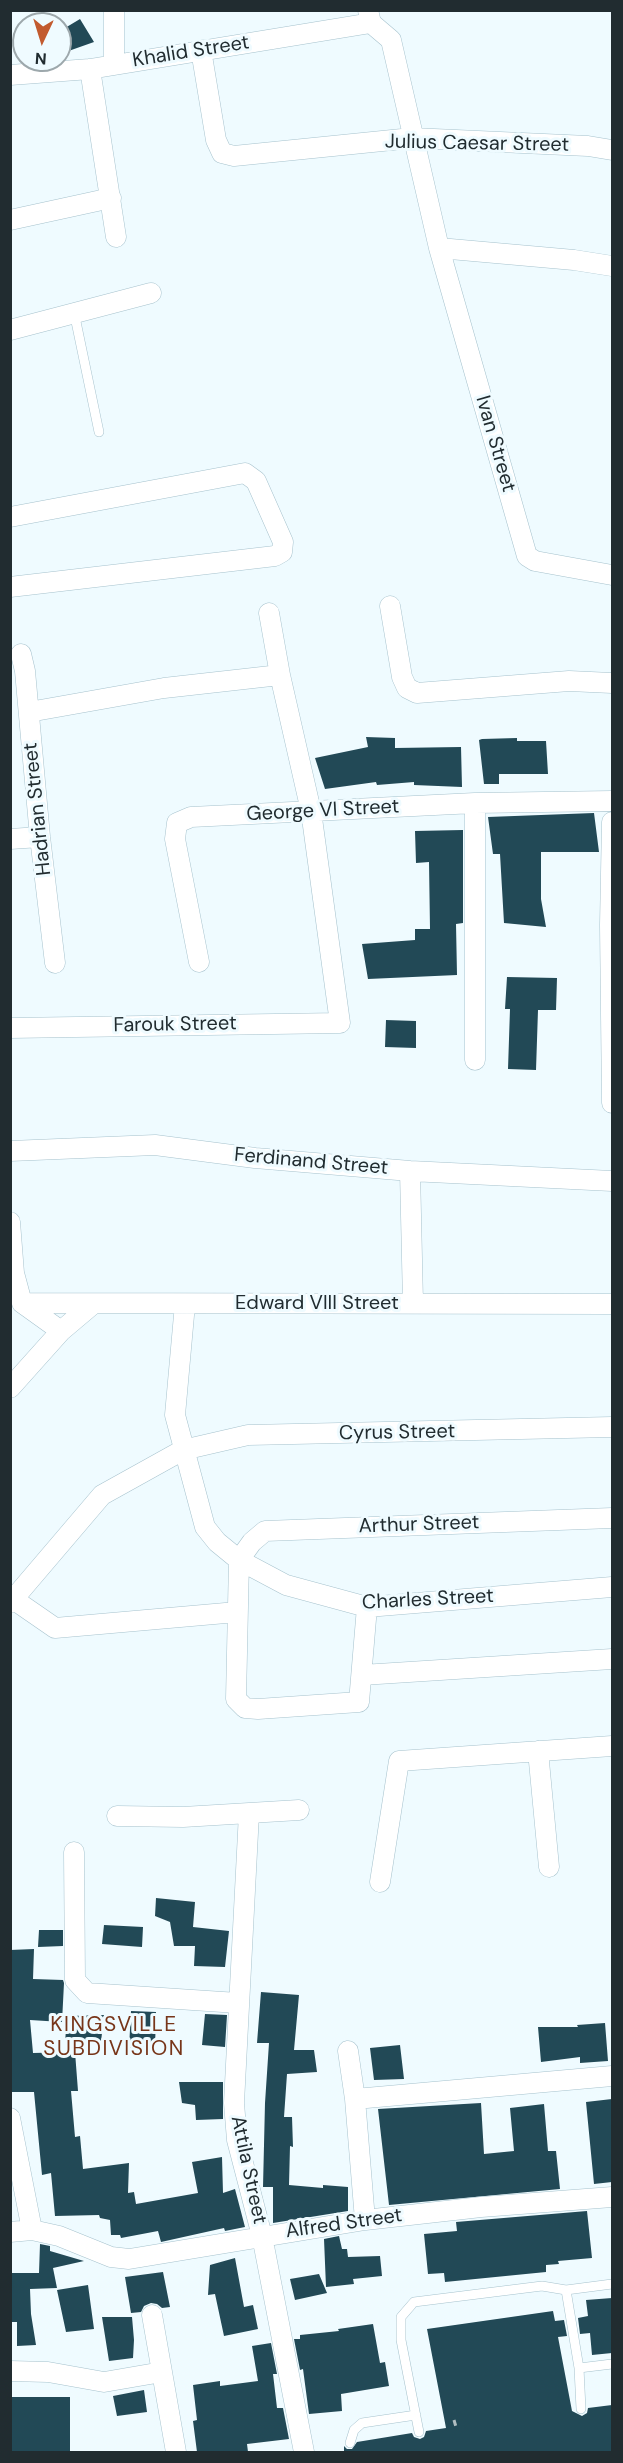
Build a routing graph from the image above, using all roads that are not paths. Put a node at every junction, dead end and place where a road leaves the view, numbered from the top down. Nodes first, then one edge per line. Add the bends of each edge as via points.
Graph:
1 (114, 10) edge
2 (369, 17) edge
3 (201, 50) junction
4 (114, 65) junction
5 (90, 69) junction
6 (10, 75) edge
7 (412, 138) junction
8 (612, 150) edge
9 (111, 198) junction
10 (10, 220) edge
11 (116, 237) dead end
12 (439, 248) junction
13 (612, 266) edge
14 (151, 293) dead end
15 (74, 312) junction
16 (10, 330) edge
17 (99, 432) dead end
18 (10, 517) edge
19 (612, 575) edge
20 (10, 587) edge
21 (390, 606) dead end
22 (269, 613) dead end
23 (19, 666) edge
24 (280, 675) junction
25 (612, 682) edge
26 (29, 712) junction
27 (612, 801) edge
28 (475, 803) junction
29 (311, 811) junction
30 (612, 822) edge
31 (40, 837) junction
32 (10, 839) edge
33 (611, 925) edge
34 (199, 962) dead end
35 (55, 963) dead end
36 (10, 1028) edge
37 (475, 1060) dead end
38 (611, 1067) edge
39 (612, 1103) edge
40 (10, 1150) edge
41 (410, 1171) junction
42 (612, 1181) edge
43 (10, 1222) edge
44 (22, 1303) junction
45 (413, 1303) junction
46 (93, 1304) junction
47 (185, 1304) junction
48 (612, 1304) edge
49 (61, 1331) junction
50 (10, 1388) edge
51 (612, 1427) edge
52 (183, 1450) junction
53 (612, 1518) edge
54 (239, 1560) junction
55 (612, 1587) edge
56 (12, 1601) edge
57 (367, 1607) junction
58 (237, 1612) junction
59 (612, 1659) edge
60 (362, 1675) junction
61 (612, 1746) edge
62 (538, 1751) junction
63 (299, 1810) dead end
64 (249, 1813) junction
65 (117, 1816) dead end
66 (74, 1852) dead end
67 (549, 1867) dead end
68 (380, 1882) dead end
69 (238, 2003) junction
70 (348, 2051) dead end
71 (612, 2076) edge
72 (355, 2099) junction
73 (10, 2118) edge
74 (612, 2197) edge
75 (365, 2220) junction
76 (32, 2230) junction
77 (10, 2232) edge
78 (262, 2236) junction
79 (612, 2284) edge
80 (566, 2290) junction
81 (152, 2314) dead end
82 (612, 2364) edge
83 (579, 2368) junction
84 (10, 2371) edge
85 (162, 2372) junction
86 (581, 2409) dead end
87 (416, 2415) junction
88 (419, 2432) dead end
89 (350, 2443) dead end
90 (176, 2452) edge
91 (304, 2452) edge

1 - 4 street
2 - 3 street, Khalid Street
2 - 7 street via 391,40
3 - 4 street, Khalid Street
3 - 7 street, Julius Caesar Street via 216,140 222,153 234,156
4 - 5 street, Khalid Street
5 - 6 street, Khalid Street
5 - 9 street
7 - 8 street, Julius Caesar Street
7 - 12 street
9 - 10 street
9 - 11 street
12 - 13 street
12 - 19 street, Ivan Street via 527,556 535,561
14 - 15 street
15 - 16 street
15 - 17 lane
18 - 20 street via 245,473 256,481 283,542 282,552 275,556
21 - 25 street via 402,677 407,688 417,693 569,681
22 - 24 street
23 - 26 street, Hadrian Street
24 - 26 street via 164,688
24 - 29 street
26 - 31 street, Hadrian Street
27 - 28 street, George VI Street
28 - 29 street, George VI Street
28 - 37 street
29 - 34 street, George VI Street via 191,817 177,823 175,839
29 - 36 street, Farouk Street via 340,1023
30 - 33 street
31 - 32 street
31 - 35 street, Hadrian Street
33 - 38 street
38 - 39 street
40 - 41 street, Ferdinand Street via 155,1145
41 - 42 street, Ferdinand Street
41 - 45 street
43 - 44 street via 14,1273
44 - 46 street, Edward VIII Street
44 - 49 street
45 - 47 street, Edward VIII Street
45 - 48 street, Edward VIII Street
46 - 47 street, Edward VIII Street
46 - 49 street
47 - 52 street, Charles Street via 174,1415
49 - 50 street
51 - 52 street, Cyrus Street via 249,1436
52 - 54 street, Charles Street via 206,1527
52 - 56 street, Cyrus Street via 102,1495
53 - 54 street, Arthur Street via 266,1531
54 - 57 street, Charles Street via 286,1586
54 - 58 street
55 - 57 street, Charles Street
56 - 58 street via 55,1628
57 - 60 street
58 - 60 street via 236,1699 246,1708 359,1702
59 - 60 street
61 - 62 street
62 - 67 street
62 - 68 street via 399,1761
63 - 64 street
64 - 65 street
64 - 69 street, Attila Street
66 - 69 street via 75,1980 87,1993
69 - 78 street, Attila Street via 234,2103 237,2140
70 - 72 street
71 - 72 street
72 - 75 street
73 - 76 street
74 - 75 street, Alfred Street
75 - 78 street, Alfred Street
76 - 77 street, Alfred Street
76 - 78 street, Alfred Street via 59,2236 111,2257 129,2259
78 - 91 street, Attila Street
79 - 80 lane
80 - 83 lane
80 - 87 lane via 542,2286 414,2302 401,2317 401,2340
81 - 85 street
82 - 83 lane
83 - 86 lane
84 - 85 street via 48,2372 104,2382
85 - 90 street
87 - 88 lane
87 - 89 lane via 362,2423 354,2430

